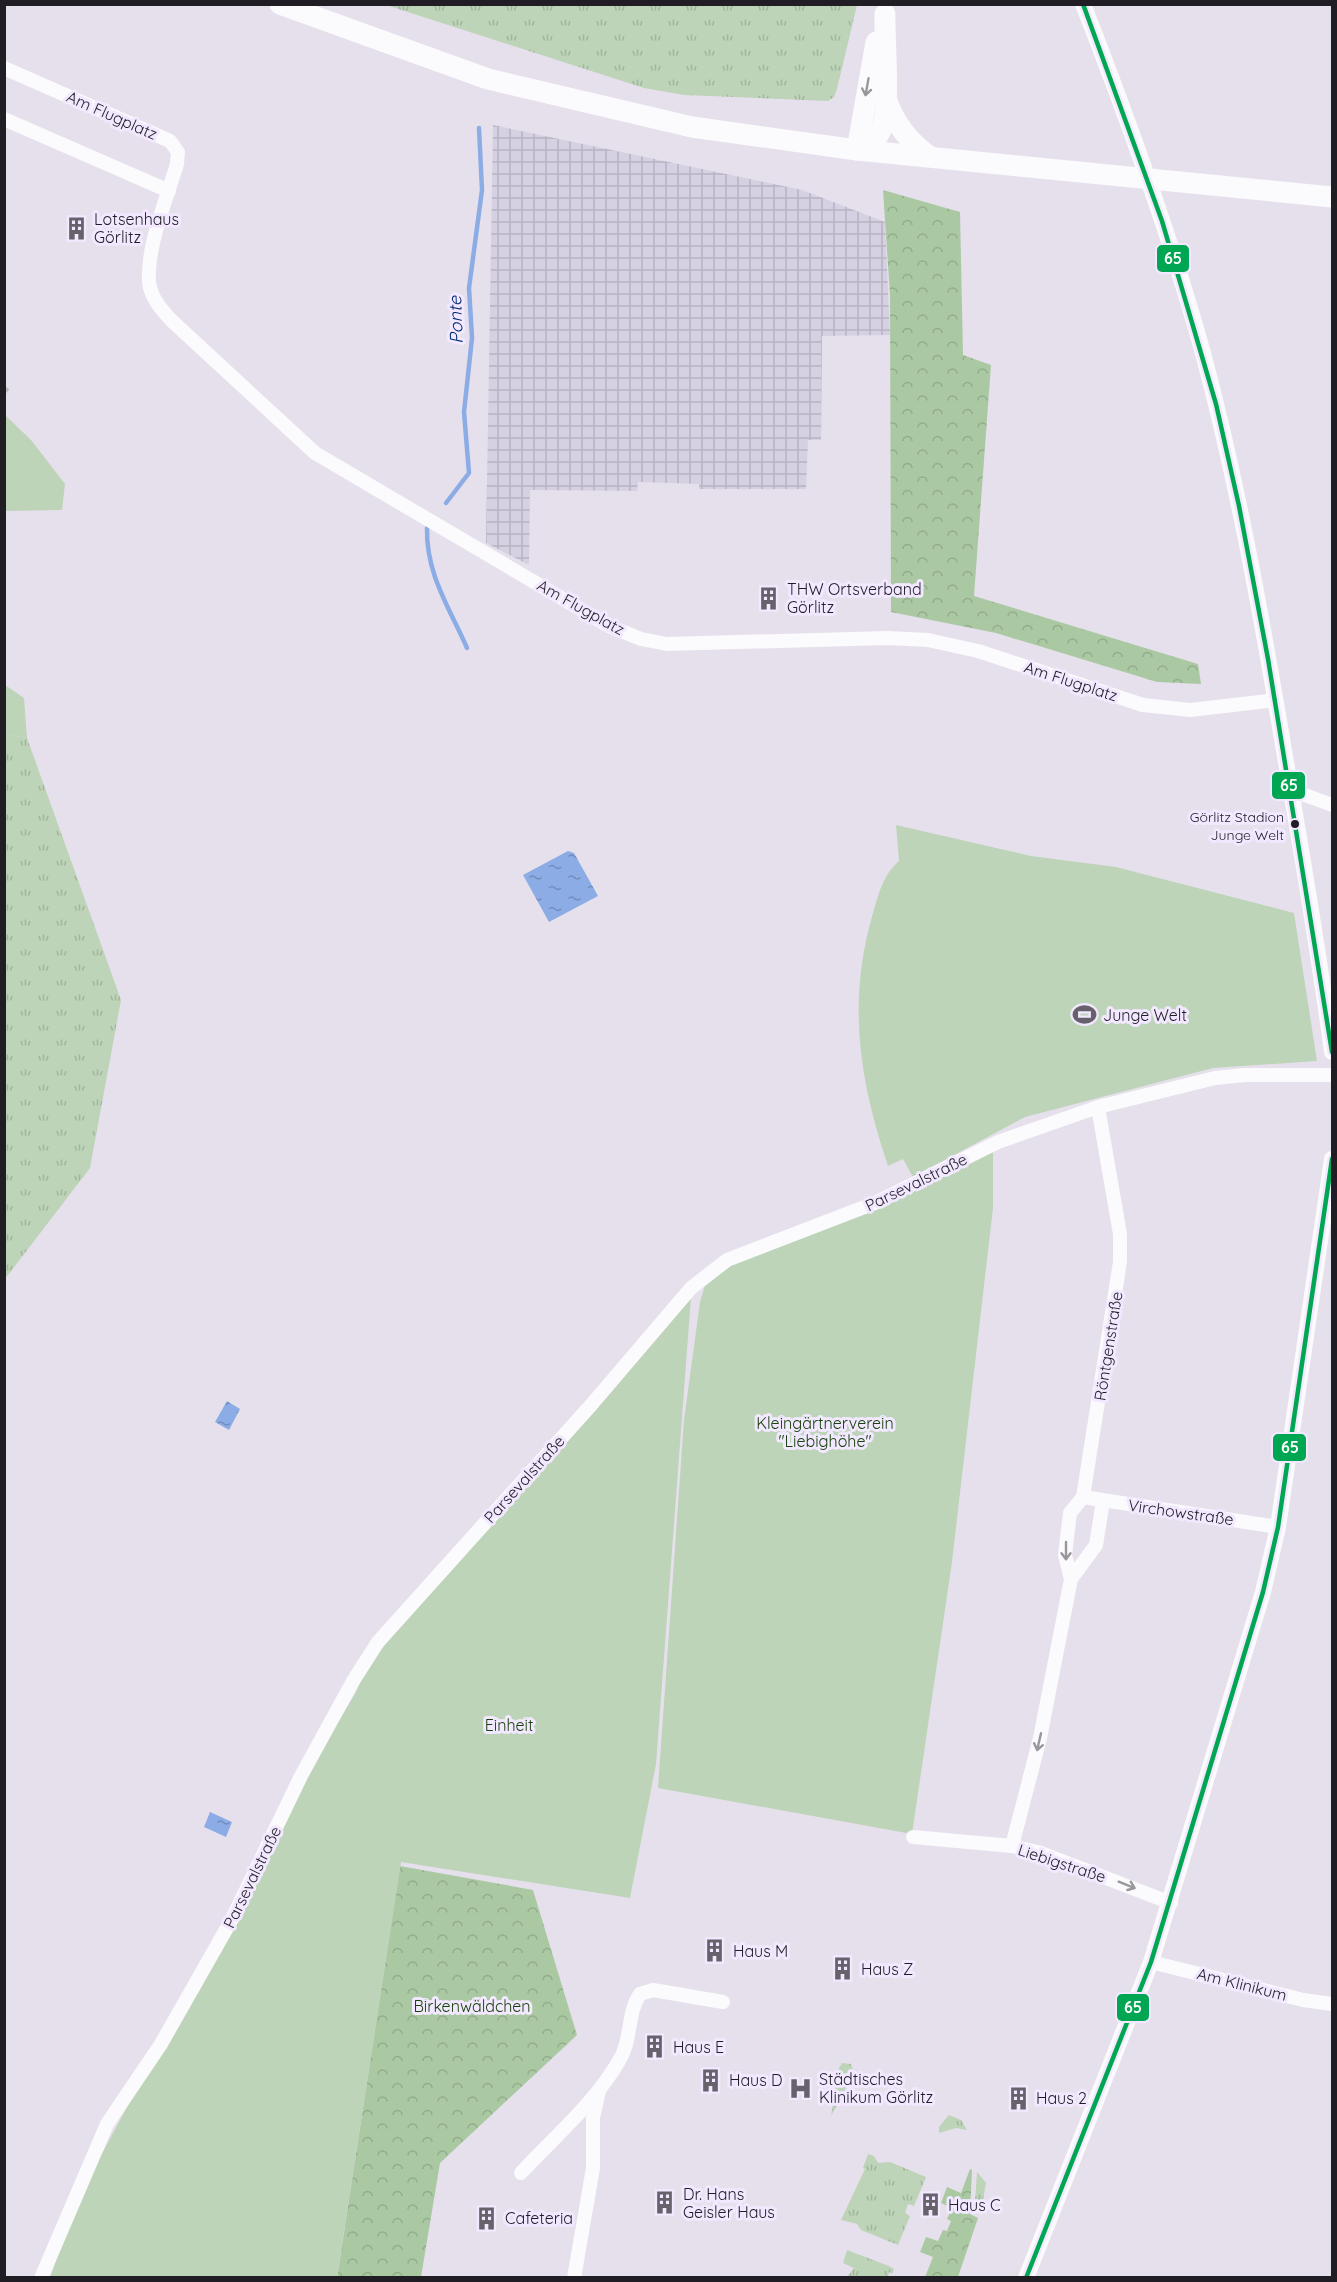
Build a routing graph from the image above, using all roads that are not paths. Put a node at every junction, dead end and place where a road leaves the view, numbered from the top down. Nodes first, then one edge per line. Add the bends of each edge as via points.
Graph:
1 (280, 4) edge
2 (1083, 4) edge
3 (886, 9) edge
4 (4, 68) edge
5 (886, 100) junction
6 (4, 119) edge
7 (857, 150) junction
8 (929, 156) junction
9 (169, 192) junction
10 (1332, 198) edge
11 (1276, 700) junction
12 (1292, 794) junction
13 (1332, 805) edge
14 (1332, 1052) edge
15 (1332, 1075) edge
16 (1098, 1107) junction
17 (1332, 1159) edge
18 (1083, 1497) junction
19 (1103, 1501) junction
20 (1278, 1527) junction
21 (1071, 1579) junction
22 (913, 1837) dead end
23 (1012, 1846) junction
24 (1171, 1903) junction
25 (1151, 1962) junction
26 (723, 2002) dead end
27 (1332, 2004) edge
28 (600, 2089) junction
29 (520, 2173) dead end
30 (41, 2277) edge
31 (574, 2277) edge
32 (1026, 2277) edge

1 - 7 main road via 488,79 692,127
2 - 11 street via 1135,137 1203,355 1248,544
3 - 5 main road
3 -> 7 main road via 867,83
4 - 9 street, Am Flugplatz via 170,141 178,152
5 - 7 main road via 880,134
5 - 8 main road via 903,132
6 - 9 street
7 - 8 main road
8 - 10 main road
9 - 11 street, Am Flugplatz via 151,253 149,282 157,305 171,320 315,453 609,626 667,644 928,640 978,651 1143,705 1190,710
11 - 12 street
12 - 13 street
12 - 14 street
15 - 16 street, Parsevalstraße via 1215,1078
16 - 18 street, Röntgenstraße via 1120,1234 1120,1262
16 - 30 street, Parsevalstraße via 998,1142 875,1203 750,1250 717,1267 691,1288 378,1642 301,1776 232,1919 161,2044 107,2124
17 - 20 street
18 - 19 street, Virchowstraße
18 -> 21 street, Röntgenstraße via 1070,1513 1065,1555
19 - 20 street, Virchowstraße
19 - 21 street, Röntgenstraße via 1096,1545
20 - 24 street via 1263,1592
21 -> 23 street, Röntgenstraße via 1040,1738
22 - 23 street, Liebigstraße
23 -> 24 street, Liebigstraße via 1104,1875
24 - 25 street
25 - 27 street, Am Klinikum
25 - 32 street
26 - 28 street via 653,1990 640,1994 625,2050
28 - 29 street
28 - 31 street via 593,2118 593,2168

